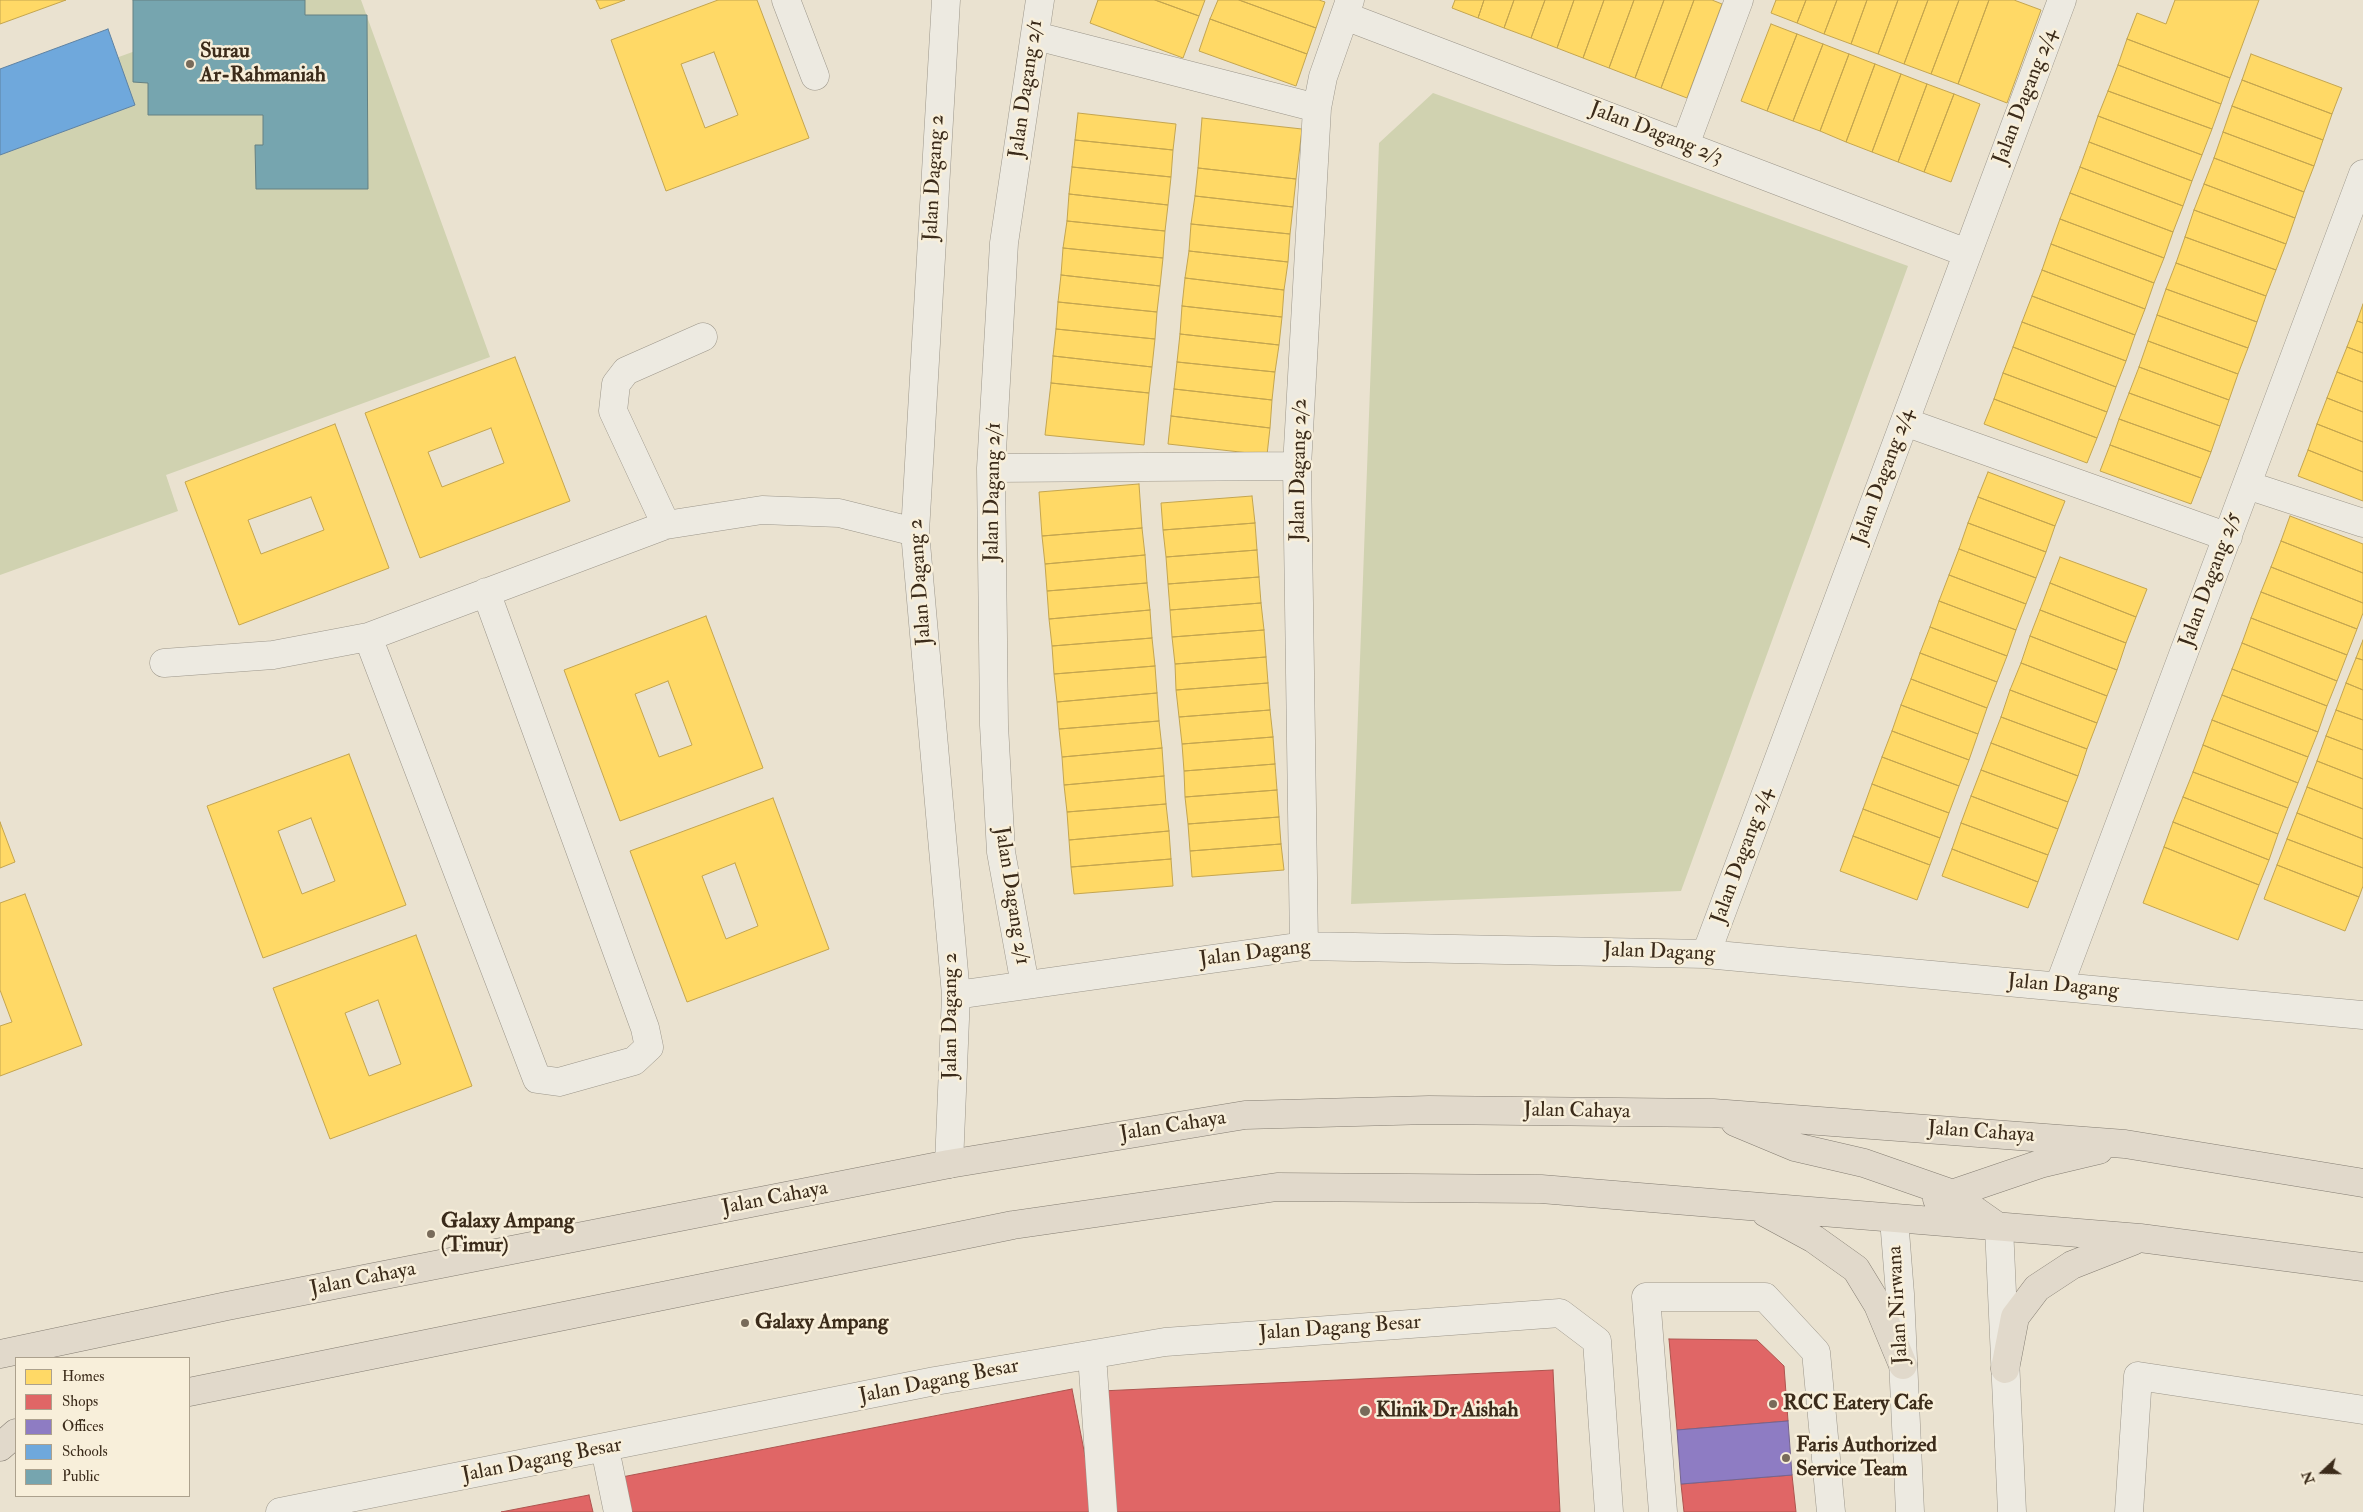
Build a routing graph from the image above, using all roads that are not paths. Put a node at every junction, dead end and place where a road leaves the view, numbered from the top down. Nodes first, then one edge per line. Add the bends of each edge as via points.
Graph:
1 (786, 0) edge
2 (946, 0) edge
3 (1040, 0) edge
4 (1739, 0) edge
5 (2062, 0) edge
6 (1348, 8) edge
7 (1036, 36) junction
8 (815, 76) dead end
9 (1317, 108) junction
10 (1685, 145) junction
11 (2363, 174) edge
12 (1968, 253) junction
13 (703, 337) dead end
14 (1904, 422) junction
15 (1297, 466) junction
16 (992, 468) junction
17 (2247, 485) junction
18 (2363, 524) edge
19 (666, 526) junction
20 (915, 532) junction
21 (2228, 537) junction
22 (486, 592) junction
23 (368, 637) junction
24 (164, 663) dead end
25 (1304, 946) junction
26 (1706, 954) junction
27 (1025, 985) junction
28 (2059, 986) junction
29 (956, 995) junction
30 (2363, 1015) edge
31 (1713, 1113) junction
32 (2125, 1144) junction
33 (949, 1164) junction
34 (2363, 1183) edge
35 (1950, 1193) junction
36 (1755, 1207) junction
37 (1894, 1219) junction
38 (1999, 1227) junction
39 (2140, 1238) junction
40 (2363, 1267) edge
41 (0, 1354) edge
42 (1092, 1355) junction
43 (1903, 1365) junction
44 (2005, 1369) junction
45 (190, 1392) edge
46 (2363, 1410) edge
47 (15, 1428) edge
48 (0, 1432) edge
49 (15, 1434) edge
50 (0, 1447) edge
51 (604, 1449) junction
52 (280, 1512) edge
53 (618, 1512) edge
54 (1103, 1512) edge
55 (1609, 1512) edge
56 (1662, 1512) edge
57 (1831, 1512) edge
58 (1910, 1512) edge
59 (2012, 1512) edge
60 (2129, 1512) edge

1 - 8 street
2 - 20 street, Jalan Dagang 2
3 - 7 street, Jalan Dagang 2/1
4 - 10 street
5 - 12 street, Jalan Dagang 2/4
6 - 9 street, Jalan Dagang 2/2 via 1323,77
6 - 10 street, Jalan Dagang 2/3
7 - 9 street
7 - 16 street, Jalan Dagang 2/1 via 1004,243
9 - 15 street, Jalan Dagang 2/2
10 - 12 street, Jalan Dagang 2/3
11 - 17 street, Jalan Dagang 2/5
12 - 14 street, Jalan Dagang 2/4
13 - 19 street via 626,371 616,384 613,411
14 - 21 street
14 - 26 street, Jalan Dagang 2/4
15 - 16 street
15 - 25 street, Jalan Dagang 2/2
16 - 27 street, Jalan Dagang 2/1 via 994,725 1001,852
17 - 18 street
17 - 21 street, Jalan Dagang 2/5
19 - 20 street via 762,510 839,513
19 - 22 street
20 - 29 street, Jalan Dagang 2
21 - 28 street, Jalan Dagang 2/5
22 - 23 street
22 - 23 street via 645,1028 649,1047 634,1060 559,1082 537,1079
23 - 24 street via 273,655
25 - 26 street, Jalan Dagang
25 - 27 street, Jalan Dagang
26 - 28 street, Jalan Dagang
27 - 29 street, Jalan Dagang
28 - 30 street, Jalan Dagang
29 - 33 street, Jalan Dagang 2
31 - 32 main road, Jalan Cahaya
31 - 33 main road, Jalan Cahaya via 1429,1110 1245,1115
31 - 35 main road via 1794,1147 1864,1163
32 - 34 main road, Jalan Cahaya
32 - 35 main road via 2040,1164
33 - 41 main road, Jalan Cahaya
35 - 37 main road
35 - 38 main road
36 - 37 main road
36 - 43 main road via 1814,1239 1856,1269 1878,1305
36 - 45 main road via 1541,1189 1277,1187 1013,1225
37 - 38 main road
37 - 43 street, Jalan Nirwana
38 - 39 main road
38 - 44 street
39 - 40 main road
39 - 44 main road via 2072,1265 2037,1288 2015,1317
42 - 51 street, Jalan Dagang Besar via 926,1383
42 - 54 street
42 - 55 street, Jalan Dagang Besar via 1165,1342 1560,1313 1597,1341
43 - 58 street, Jalan Nirwana
44 - 59 street
46 - 60 street via 2138,1376
47 - 48 main road
49 - 50 main road
51 - 52 street, Jalan Dagang Besar
51 - 53 street
56 - 57 street via 1646,1297 1765,1297 1816,1352

